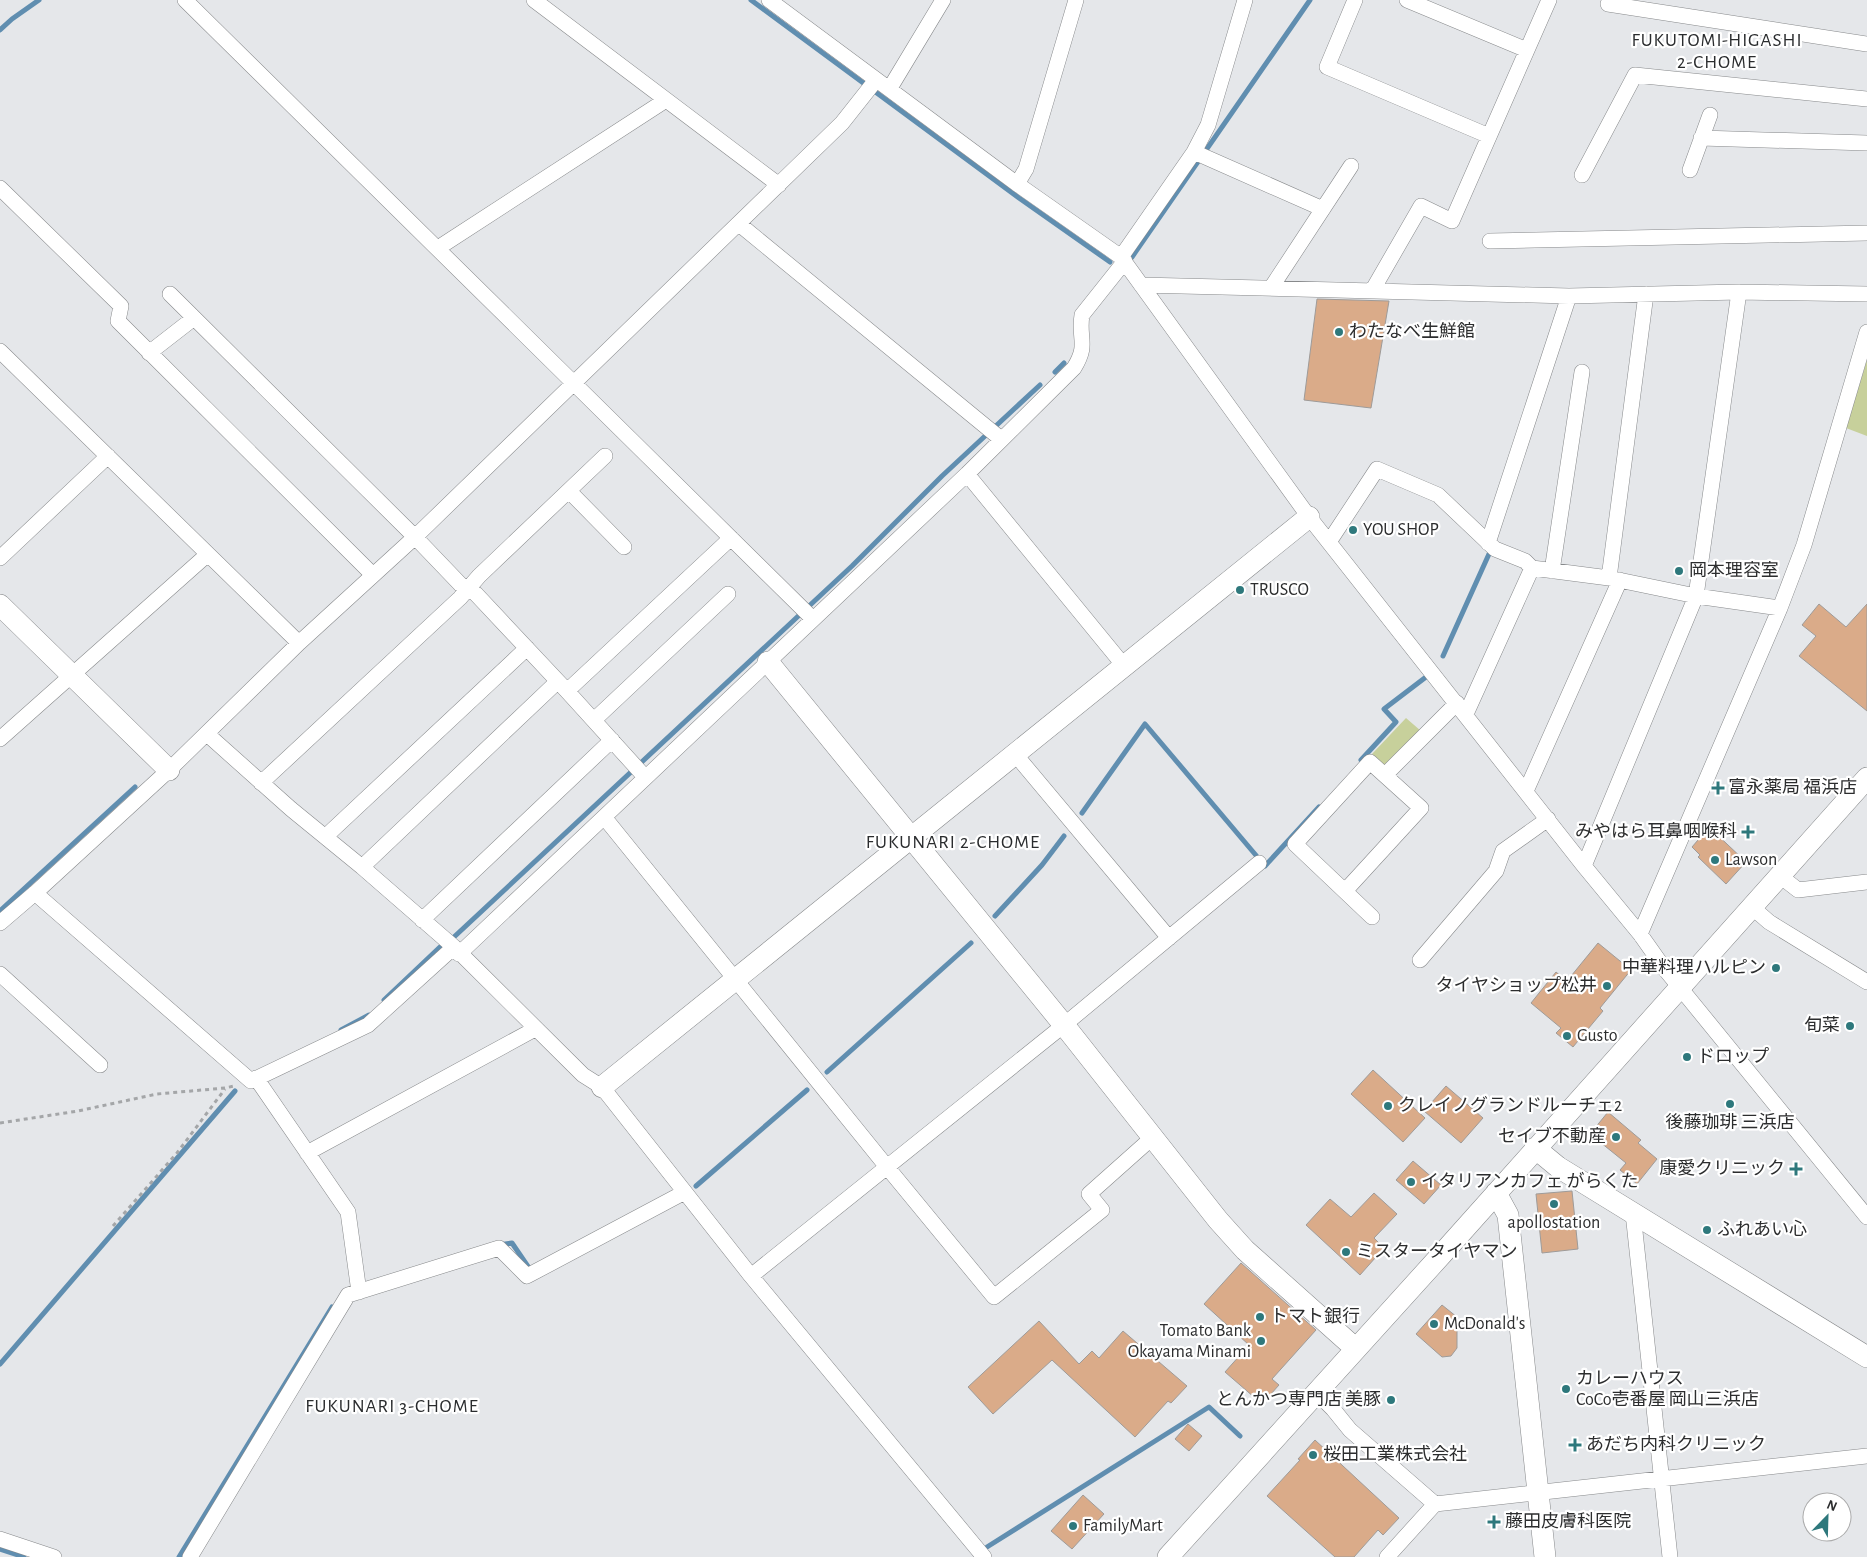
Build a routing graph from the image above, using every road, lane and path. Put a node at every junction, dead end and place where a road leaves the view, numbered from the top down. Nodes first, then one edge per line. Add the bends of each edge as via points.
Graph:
1 (185, 0) edge
2 (534, 0) edge
3 (768, 0) edge
4 (793, 0) edge
5 (943, 0) edge
6 (1076, 0) edge
7 (1244, 0) edge
8 (1355, 0) edge
9 (1407, 0) edge
10 (1549, 0) edge
11 (1608, 4) dead end
12 (789, 15) junction
13 (1867, 44) edge
14 (1527, 50) junction
15 (872, 86) junction
16 (890, 88) junction
17 (1867, 99) edge
18 (666, 100) junction
19 (1710, 114) dead end
20 (1489, 136) junction
21 (1702, 138) junction
22 (1867, 143) edge
23 (1200, 155) junction
24 (1351, 166) dead end
25 (1690, 170) dead end
26 (1582, 174) dead end
27 (1017, 184) junction
28 (779, 185) junction
29 (0, 188) edge
30 (1323, 209) junction
31 (739, 224) junction
32 (1867, 233) edge
33 (1490, 241) dead end
34 (438, 248) junction
35 (1123, 259) junction
36 (1141, 285) junction
37 (1271, 288) junction
38 (1372, 291) junction
39 (1739, 292) junction
40 (170, 294) dead end
41 (1646, 294) junction
42 (1867, 294) edge
43 (1569, 296) junction
44 (194, 318) junction
45 (1867, 332) edge
46 (150, 353) junction
47 (2, 357) edge
48 (1582, 372) dead end
49 (575, 383) junction
50 (995, 433) junction
51 (108, 456) junction
52 (605, 456) dead end
53 (967, 474) junction
54 (569, 491) junction
55 (1309, 517) junction
56 (415, 537) junction
57 (731, 538) junction
58 (1329, 542) junction
59 (1488, 543) junction
60 (624, 546) dead end
61 (208, 554) junction
62 (0, 558) edge
63 (1532, 568) junction
64 (1552, 571) junction
65 (373, 575) junction
66 (1614, 579) junction
67 (468, 589) junction
68 (728, 594) dead end
69 (1696, 596) junction
70 (0, 605) edge
71 (1780, 608) junction
72 (807, 612) junction
73 (299, 643) junction
74 (527, 648) junction
75 (768, 662) junction
76 (1125, 667) junction
77 (72, 676) junction
78 (562, 687) junction
79 (1461, 709) junction
80 (594, 720) junction
81 (206, 734) junction
82 (0, 739) edge
83 (612, 740) junction
84 (1015, 754) junction
85 (169, 770) junction
86 (639, 770) junction
87 (1385, 775) junction
88 (1867, 778) edge
89 (261, 783) junction
90 (1526, 791) junction
91 (604, 817) junction
92 (1548, 819) junction
93 (325, 837) junction
94 (911, 838) junction
95 (1259, 863) dead end
96 (1584, 866) junction
97 (362, 868) junction
98 (1780, 876) junction
99 (1867, 882) edge
100 (1345, 891) junction
101 (36, 893) junction
102 (1753, 908) junction
103 (1372, 917) dead end
104 (422, 920) junction
105 (0, 923) edge
106 (1640, 934) junction
107 (1169, 938) junction
108 (456, 951) junction
109 (1420, 960) dead end
110 (0, 974) edge
111 (736, 980) junction
112 (1867, 982) edge
113 (1680, 987) junction
114 (1064, 1025) junction
115 (535, 1029) junction
116 (100, 1065) dead end
117 (254, 1080) junction
118 (602, 1087) junction
119 (225, 1088) junction
120 (0, 1123) edge
121 (1153, 1137) junction
122 (1535, 1148) junction
123 (307, 1153) junction
124 (887, 1167) junction
125 (685, 1192) junction
126 (1496, 1193) junction
127 (1633, 1213) junction
128 (1867, 1216) edge
129 (113, 1226) dead end
130 (751, 1276) junction
131 (359, 1292) junction
132 (1356, 1349) junction
133 (1867, 1358) edge
134 (1317, 1393) junction
135 (1867, 1456) edge
136 (1661, 1478) junction
137 (1539, 1493) junction
138 (1435, 1504) junction
139 (0, 1539) edge
140 (54, 1557) edge
141 (190, 1557) edge
142 (984, 1557) edge
143 (1168, 1557) edge
144 (1387, 1557) edge
145 (1545, 1557) edge
146 (1670, 1557) edge

1 - 34 street
2 - 18 street
3 - 12 street
4 - 12 street
5 - 16 street
6 - 27 street via 1026,169
7 - 23 street
8 - 20 street via 1328,67
9 - 14 street
10 - 14 street
11 - 13 street
12 - 15 street
14 - 20 street
15 - 16 street
15 - 28 street via 842,123
16 - 27 street
17 - 26 street via 1635,75
18 - 28 street
18 - 34 street
19 - 21 street
20 - 38 street via 1452,222 1421,206
21 - 22 street
21 - 25 street
23 - 30 street
23 - 35 street
24 - 30 street
27 - 35 street
28 - 31 street
29 - 46 street via 120,306 118,321
30 - 37 street
31 - 49 street
31 - 50 street
32 - 33 street
34 - 49 street
35 - 36 street
35 - 50 street via 1082,315 1083,348 1074,368
36 - 37 street
36 - 55 street
37 - 38 street
38 - 43 street
39 - 41 street
39 - 42 street
39 - 69 street
40 - 44 street
41 - 43 street
41 - 66 street
43 - 59 street
44 - 46 street
44 - 56 street
45 - 71 street via 1804,545
46 - 65 street
47 - 51 street
48 - 64 street
49 - 56 street
49 - 57 street
50 - 53 street
51 - 61 street
51 - 62 street
52 - 54 street
53 - 72 street
53 - 76 street
54 - 60 street
54 - 67 street
55 - 58 street
55 - 76 street
56 - 65 street
56 - 67 street
57 - 72 street
57 - 78 street
58 - 59 street via 1377,469 1438,494
58 - 79 street
59 - 63 street via 1525,561
61 - 73 street
61 - 77 street
63 - 64 street
63 - 79 street
64 - 66 street
65 - 73 street
66 - 69 street
66 - 90 street
67 - 74 street
67 - 89 street
68 - 80 street
69 - 71 street
69 - 96 street
70 - 77 street
71 - 106 street
72 - 75 street
73 - 81 street
74 - 78 street
74 - 93 street
75 - 86 street
75 - 94 street
76 - 84 street
77 - 82 street
77 - 85 street
78 - 80 street
78 - 97 street
79 - 87 street
79 - 90 street
80 - 83 street
81 - 85 street
81 - 89 street
83 - 86 street
83 - 104 street
84 - 94 street
84 - 107 street
85 - 101 street
86 - 91 street
87 - 100 street via 1421,808
87 - 100 street via 1370,762 1296,844
88 - 98 street
89 - 93 street
90 - 92 street
91 - 108 street
91 - 111 street
92 - 96 street
92 - 109 street via 1503,851 1496,872
93 - 97 street
94 - 111 street
94 - 114 street
95 - 107 street
96 - 106 street
97 - 104 street
98 - 99 street via 1798,890
98 - 102 street
100 - 103 street
101 - 105 street
101 - 117 street
102 - 112 street via 1769,922
102 - 113 street
104 - 108 street
106 - 113 street
107 - 114 street
108 - 115 street
108 - 117 street via 368,1025
110 - 116 street
111 - 118 street
111 - 124 street
113 - 122 street
113 - 128 street
114 - 121 street
114 - 124 street
115 - 118 street via 582,1075
115 - 123 street
117 - 119 path
117 - 123 street
118 - 125 street
119 - 120 path via 157,1094
119 - 129 path via 177,1153
121 - 124 street via 1089,1194 1102,1210 994,1297
121 - 132 street via 1245,1250
122 - 126 street
122 - 127 street via 1558,1167
123 - 131 street via 348,1212
124 - 130 street
125 - 130 street
125 - 131 street via 527,1276 499,1248
126 - 132 street
126 - 137 street via 1508,1215
127 - 133 street
127 - 136 street
130 - 142 street
131 - 141 street via 348,1295
132 - 134 street
134 - 138 street via 1350,1430
134 - 143 street
135 - 136 street
136 - 137 street
136 - 146 street
137 - 138 street
137 - 145 street
138 - 144 street
139 - 140 street

